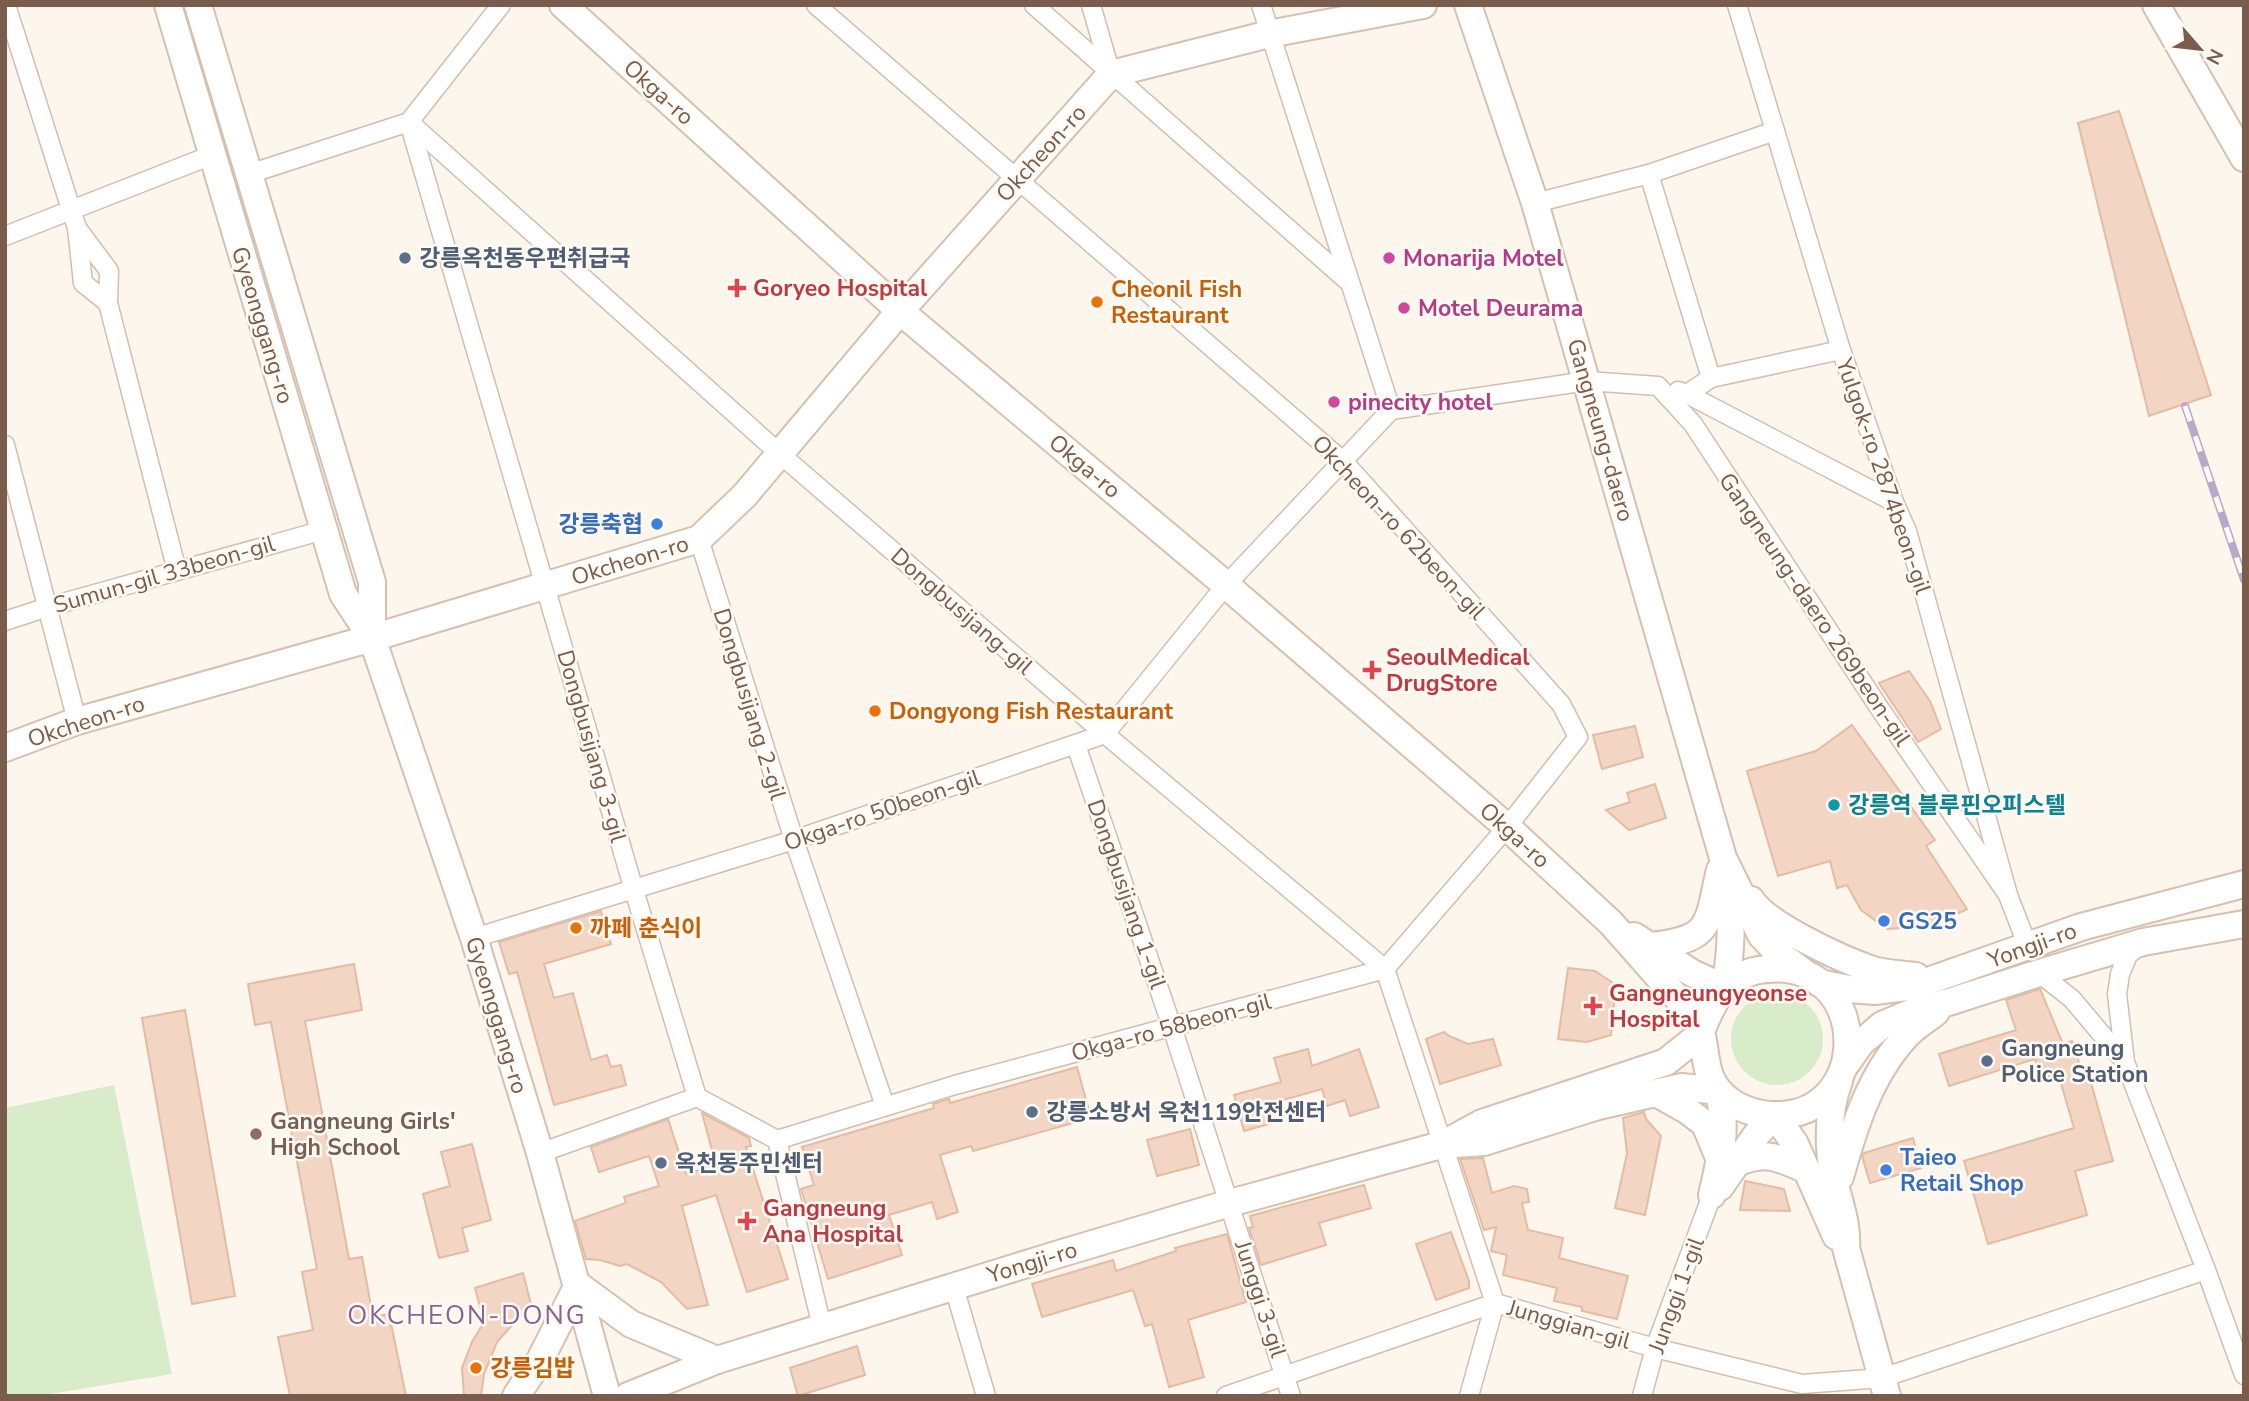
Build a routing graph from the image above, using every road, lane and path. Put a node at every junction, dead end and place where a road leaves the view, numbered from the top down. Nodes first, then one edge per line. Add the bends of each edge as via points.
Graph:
1 (6, 5) edge
2 (168, 5) edge
3 (198, 5) edge
4 (501, 5) edge
5 (563, 5) edge
6 (816, 5) edge
7 (1034, 5) edge
8 (1091, 5) edge
9 (1261, 5) edge
10 (1423, 5) edge
11 (1468, 5) edge
12 (1737, 5) edge
13 (2156, 5) edge
14 (1269, 34) junction
15 (1111, 74) junction
16 (410, 122) junction
17 (1775, 131) junction
18 (212, 155) junction
19 (2244, 158) edge
20 (249, 174) junction
21 (1649, 174) junction
22 (1016, 180) junction
23 (1535, 203) junction
24 (72, 210) junction
25 (77, 228) junction
26 (5, 236) edge
27 (1350, 283) junction
28 (108, 303) junction
29 (901, 311) junction
30 (1841, 350) junction
31 (1711, 378) junction
32 (1587, 381) junction
33 (1658, 386) junction
34 (1686, 394) junction
35 (1391, 410) junction
36 (5, 445) edge
37 (780, 454) junction
38 (1344, 462) junction
39 (1894, 502) junction
40 (324, 530) junction
41 (699, 539) junction
42 (177, 571) junction
43 (546, 585) junction
44 (1226, 585) junction
45 (47, 607) junction
46 (5, 621) edge
47 (372, 638) junction
48 (77, 721) junction
49 (1105, 734) junction
50 (1076, 745) junction
51 (5, 748) edge
52 (1507, 827) junction
53 (793, 840) junction
54 (1723, 858) junction
55 (2244, 884) edge
56 (634, 890) junction
57 (2008, 895) junction
58 (1611, 923) junction
59 (2244, 924) edge
60 (474, 938) junction
61 (2143, 942) junction
62 (1651, 946) junction
63 (2028, 947) junction
64 (1385, 969) junction
65 (2039, 972) junction
66 (1944, 976) junction
67 (1812, 978) junction
68 (1664, 984) junction
69 (1725, 988) junction
70 (1949, 1002) junction
71 (1172, 1027) junction
72 (1702, 1032) junction
73 (1666, 1062) junction
74 (2125, 1062) junction
75 (1842, 1073) junction
76 (1719, 1091) junction
77 (1658, 1094) junction
78 (697, 1097) junction
79 (885, 1106) junction
80 (1775, 1115) junction
81 (777, 1140) junction
82 (1441, 1145) junction
83 (540, 1153) junction
84 (1727, 1162) junction
85 (1807, 1170) junction
86 (1837, 1189) junction
87 (1712, 1195) joint
88 (1230, 1203) junction
89 (1846, 1248) junction
90 (2206, 1270) junction
91 (578, 1285) junction
92 (954, 1287) junction
93 (1495, 1303) junction
94 (822, 1327) junction
95 (1655, 1348) junction
96 (718, 1360) junction
97 (2244, 1375) edge
98 (1285, 1376) junction
99 (1884, 1387) edge
100 (1801, 1390) edge
101 (516, 1396) edge
102 (607, 1396) edge
103 (628, 1396) edge
104 (986, 1396) edge
105 (1226, 1396) edge
106 (1291, 1396) edge
107 (1469, 1396) edge
108 (1642, 1396) edge

1 - 24 street
2 - 18 street, Gyeonggang-ro
3 - 20 street, Gyeonggang-ro
4 - 16 street
5 - 29 street, Okga-ro
6 - 22 street, Okcheon-ro 62beon-gil
7 - 15 street
8 - 15 street
9 - 14 street
10 - 14 street
11 - 23 street, Gangneung-daero
12 - 17 street, Yulgok-ro 2874beon-gil
13 - 19 street
14 - 15 street
14 - 27 street
15 - 22 street, Okcheon-ro
15 - 27 street
16 - 20 street
16 - 37 street, Dongbusijang-gil
16 - 43 street, Dongbusijang 3-gil
17 - 21 street
17 - 30 street, Yulgok-ro 2874beon-gil
18 - 24 street
18 - 40 street, Gyeonggang-ro
20 - 47 street, Gyeonggang-ro via 372,582
21 - 23 street
21 - 31 street
22 - 29 street, Okcheon-ro
22 - 38 street, Okcheon-ro 62beon-gil
23 - 32 street, Gangneung-daero
24 - 25 street
24 - 26 street
25 - 28 street via 108,271
25 - 28 street via 83,283
27 - 35 street
28 - 42 street
29 - 37 street, Okcheon-ro
29 - 44 street, Okga-ro
30 - 31 street
30 - 39 street, Yulgok-ro 2874beon-gil
31 - 34 street
32 - 33 street
32 - 35 street
32 - 54 street, Gangneung-daero
33 - 34 street
33 - 57 street, Gangneung-daero 269beon-gil via 1693,424
34 - 39 street
35 - 38 street
36 - 45 street
37 - 41 street, Okcheon-ro via 746,495
37 - 49 street, Dongbusijang-gil
38 - 44 street
38 - 52 street, Okcheon-ro 62beon-gil via 1561,704 1578,737
39 - 57 street, Yulgok-ro 2874beon-gil via 1907,531
40 - 42 street, Sumun-gil 33beon-gil
40 - 47 street, Gyeonggang-ro via 343,594
41 - 43 street, Okcheon-ro
41 - 53 street, Dongbusijang 2-gil
42 - 45 street, Sumun-gil 33beon-gil
43 - 47 street, Okcheon-ro
43 - 56 street, Dongbusijang 3-gil
44 - 49 street
44 - 52 street, Okga-ro
45 - 46 street, Sumun-gil 33beon-gil
45 - 48 street
47 - 48 street, Okcheon-ro
47 - 60 street, Gyeonggang-ro
48 - 51 street, Okcheon-ro
49 - 50 street, Okga-ro 50beon-gil
49 - 64 street, Dongbusijang-gil
50 - 53 street, Okga-ro 50beon-gil
50 - 71 street, Dongbusijang 1-gil
52 - 58 street, Okga-ro
52 - 64 street
53 - 56 street, Okga-ro 50beon-gil
53 - 79 street, Dongbusijang 2-gil
54 - 62 street via 1704,928 1679,943
54 - 66 street via 1755,907 1774,922 1874,971
54 - 67 street via 1761,935
54 - 69 street via 1732,918
55 - 63 street, Yongji-ro via 2081,926
56 - 60 street, Okga-ro 50beon-gil
56 - 78 street, Dongbusijang 3-gil
57 - 63 street, Yulgok-ro 2874beon-gil
58 - 62 street
58 - 68 street
59 - 61 street, Yongji-ro
60 - 83 street, Gyeonggang-ro
61 - 65 street, Yongji-ro
61 - 74 street via 2128,955 2117,994
62 - 69 street
63 - 66 street, Yongji-ro
64 - 71 street, Okga-ro 58beon-gil
64 - 82 street
65 - 70 street, Yongji-ro
65 - 74 street via 2073,999
66 - 67 street, Yongji-ro via 1875,991
67 - 69 street via 1781,967 1756,970
67 - 75 street via 1827,988 1842,1009 1849,1031
68 - 72 street
68 - 73 street via 1682,1025
69 - 72 street via 1715,998
70 - 75 street, Yongji-ro via 1882,1025 1861,1043
70 - 86 street via 1906,1035 1880,1072 1860,1112
71 - 79 street, Okga-ro 58beon-gil
71 - 88 street, Dongbusijang 1-gil
72 - 73 street
72 - 76 street via 1707,1071
73 - 82 street, Yongji-ro via 1482,1123
74 - 90 street
75 - 80 street via 1826,1096 1806,1109
75 - 86 street via 1834,1093 1830,1131
76 - 77 street, Yongji-ro via 1682,1087
76 - 80 street via 1738,1106
76 - 84 street
77 - 82 street, Yongji-ro via 1598,1106 1484,1142
77 - 84 street via 1705,1124
78 - 81 street
78 - 83 street
79 - 81 street, Okga-ro 58beon-gil
80 - 84 street
80 - 85 street
81 - 94 street
82 - 88 street, Yongji-ro
82 - 93 street
83 - 91 street, Gyeonggang-ro
84 - 85 street via 1766,1156
84 - 87 street
85 - 89 street via 1836,1237
86 - 89 street via 1848,1229
87 - 95 street, Junggi 1-gil
88 - 92 street, Yongji-ro
88 - 98 street, Junggi 3-gil
89 - 99 street
90 - 97 street
90 - 99 street, Junggian-gil
91 - 96 street via 631,1324
91 - 101 street
91 - 102 street, Gyeonggang-ro
92 - 94 street, Yongji-ro
92 - 104 street
93 - 95 street, Junggian-gil
93 - 98 street, Junggian-gil
93 - 107 street
94 - 96 street, Yongji-ro
95 - 100 street, Junggian-gil
95 - 108 street, Junggi 1-gil
96 - 103 street, Yongji-ro
98 - 105 street, Junggian-gil
98 - 106 street, Junggi 3-gil
99 - 100 street, Junggian-gil

